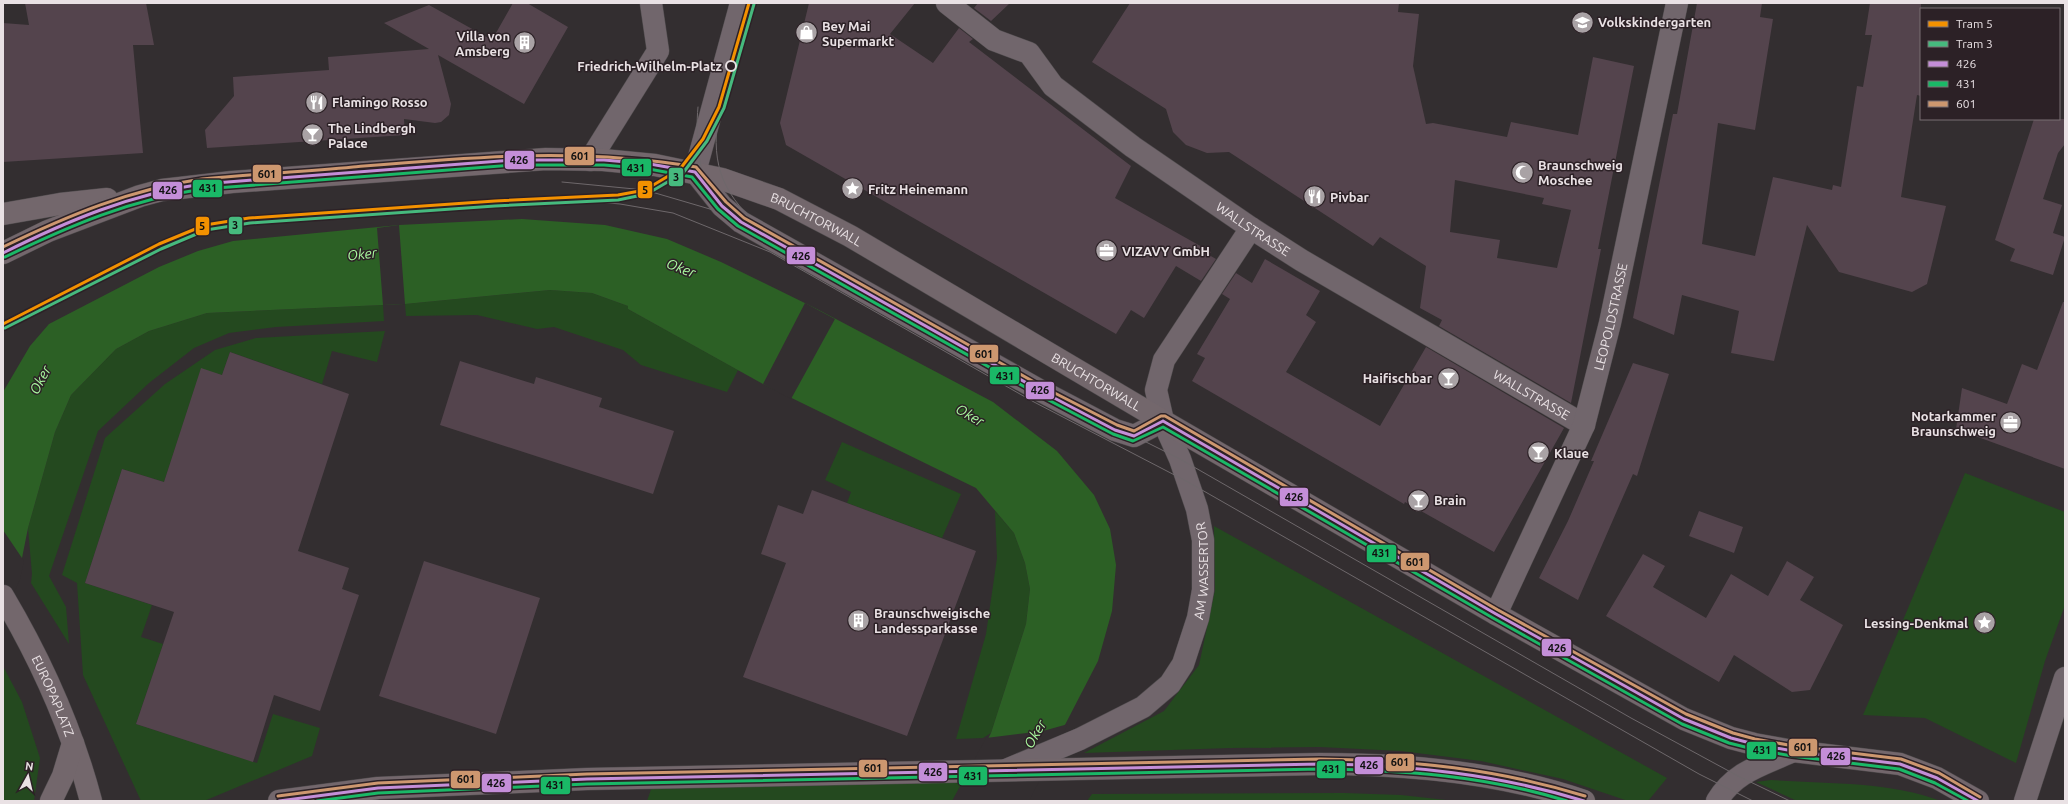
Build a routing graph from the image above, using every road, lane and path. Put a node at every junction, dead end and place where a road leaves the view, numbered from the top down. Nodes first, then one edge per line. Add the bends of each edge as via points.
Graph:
1 (651, 3) edge
2 (741, 3) edge
3 (947, 3) edge
4 (1677, 3) edge
5 (590, 160) junction
6 (695, 172) junction
7 (140, 196) junction
8 (3, 214) edge
9 (1250, 228) junction
10 (3, 253) edge
11 (1163, 421) junction
12 (1584, 425) junction
13 (3, 596) edge
14 (1496, 614) junction
15 (2065, 678) edge
16 (73, 742) junction
17 (1793, 751) junction
18 (1006, 770) junction
19 (52, 801) edge
20 (91, 801) edge
21 (279, 801) edge
22 (1584, 801) edge
23 (1717, 801) edge
24 (1978, 801) edge
25 (2025, 801) edge

1 - 5 street via 658,51
2 - 6 street
3 - 9 street, WALLSTRASSE via 994,40 1029,53 1053,86 1133,147
4 - 12 street, LEOPOLDSTRASSE via 1610,323
5 - 6 main road, BRUCHTORWALL via 656,164
5 - 7 main road, BRUCHTORWALL via 546,159 446,165 232,182 162,190
6 - 11 main road, BRUCHTORWALL via 748,187 794,206 850,236
6 - 11 street via 722,206 741,222 1041,391 1115,430 1134,436
7 - 8 main road via 60,204
7 - 10 main road via 48,231
9 - 11 street, AM WASSERTOR via 1164,360 1156,390
9 - 12 street, WALLSTRASSE
11 - 14 main road, BRUCHTORWALL
11 - 18 street, AM WASSERTOR via 1194,498 1203,540 1203,590 1195,630 1183,664 1170,684 1150,703 1080,739
12 - 14 street, LEOPOLDSTRASSE
13 - 16 main road, EUROPAPLATZ via 53,694
14 - 17 main road, BRUCHTORWALL via 1684,719 1745,742
15 - 25 street
16 - 19 main road
16 - 20 main road, EUROPAPLATZ
17 - 23 street via 1738,776 1725,788
17 - 24 main road, BRUCHTORWALL via 1900,764 1936,778
18 - 21 main road via 612,778 386,787
18 - 22 main road via 1320,764 1391,766 1505,781

